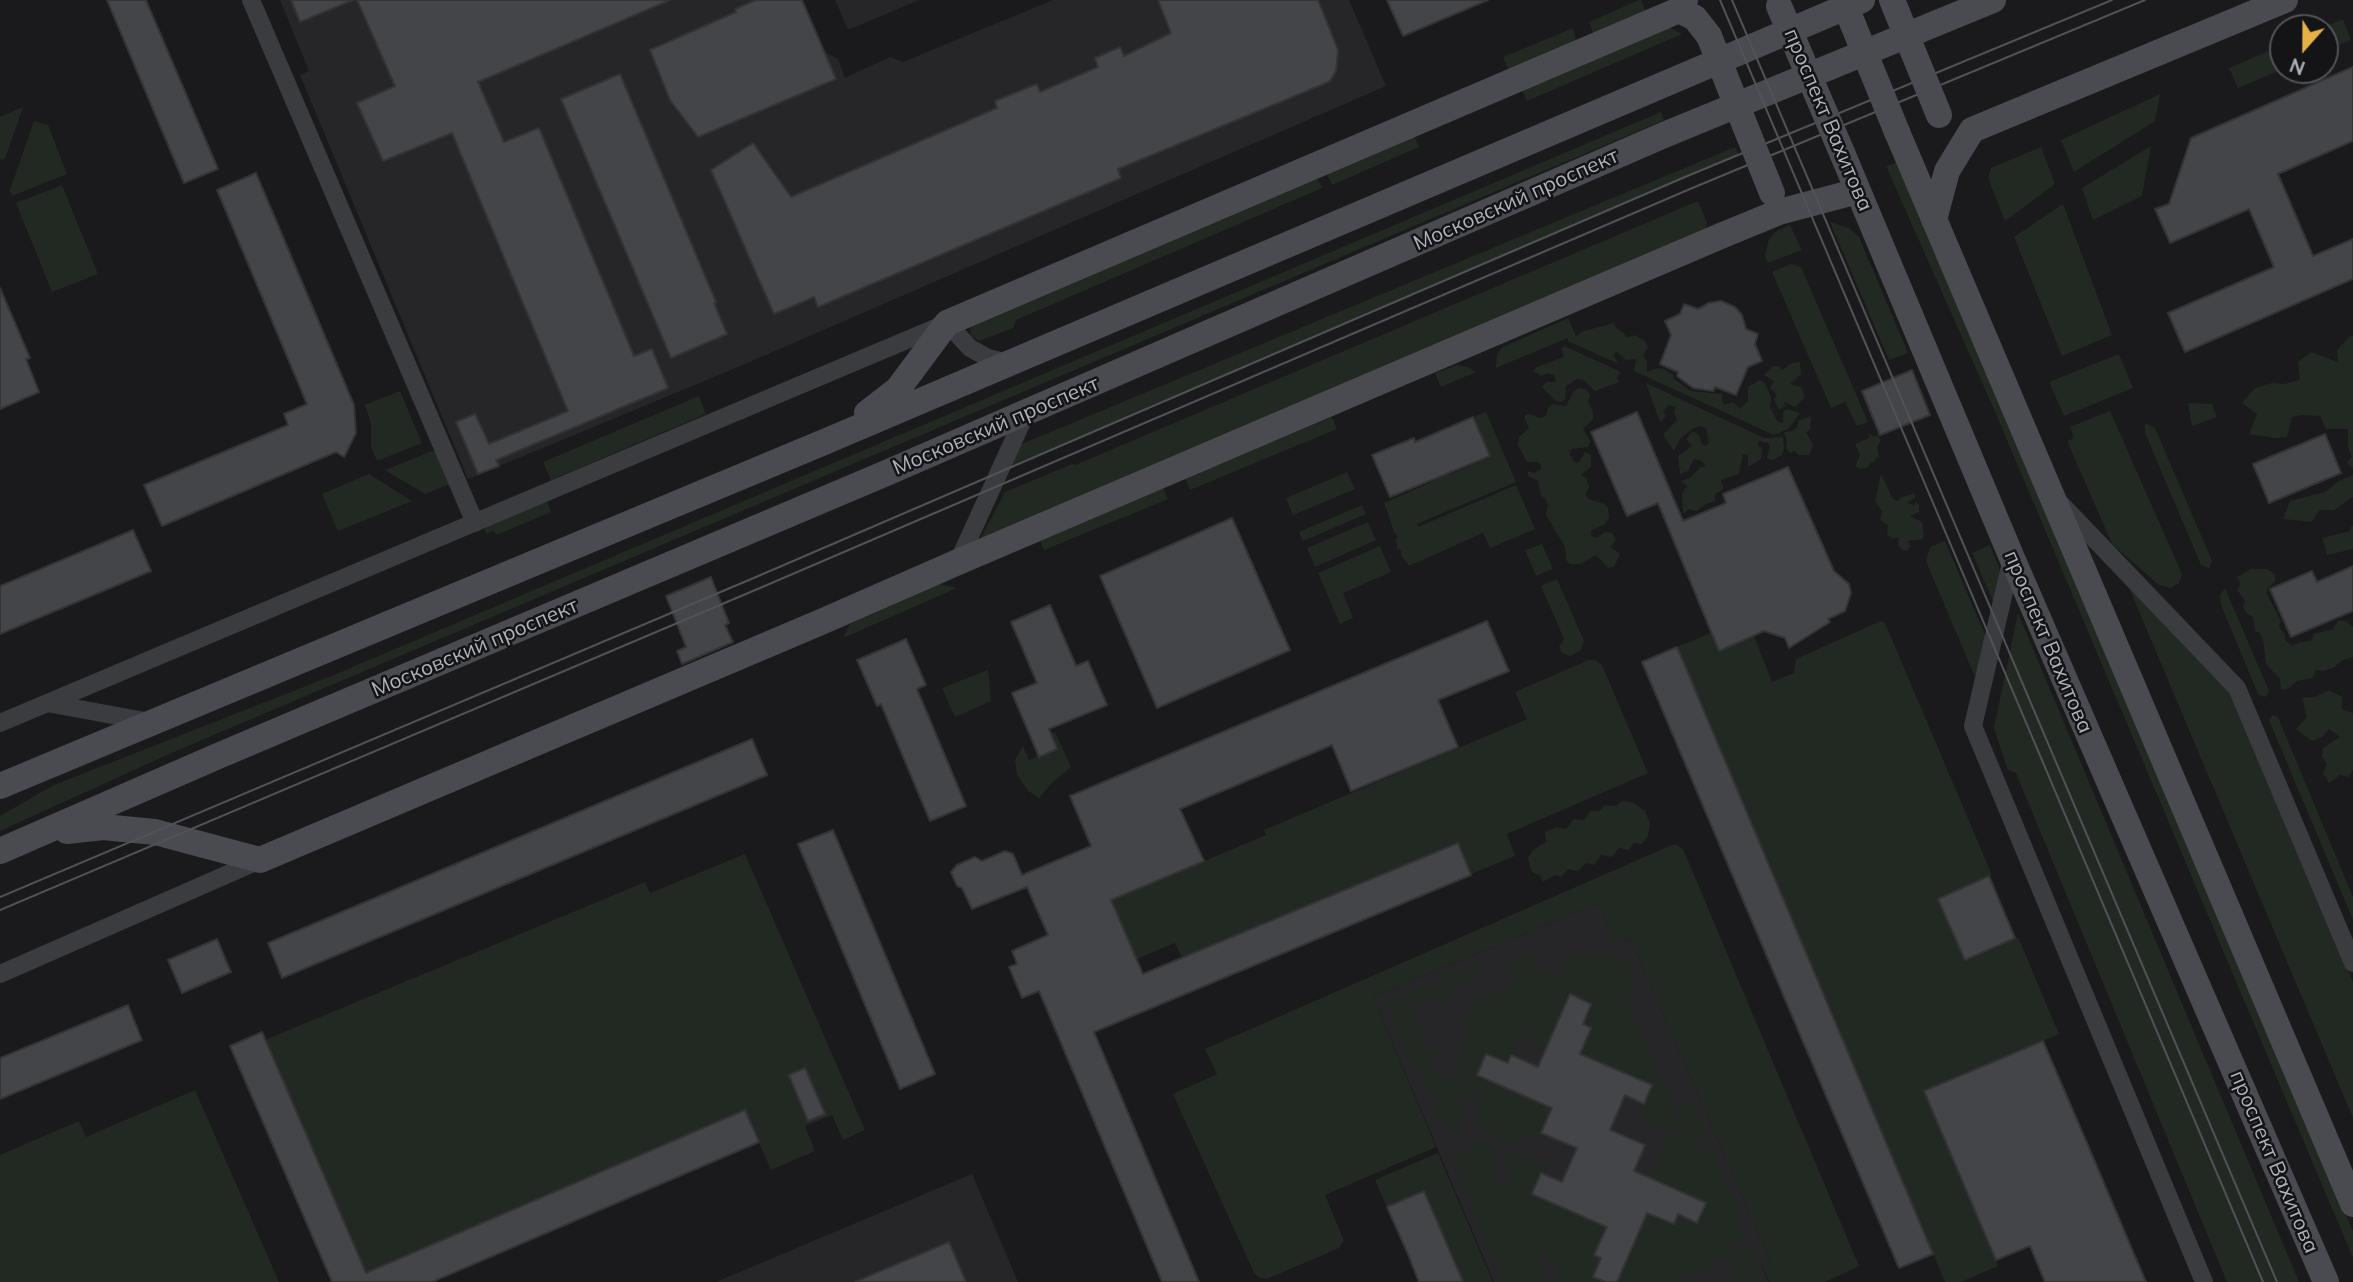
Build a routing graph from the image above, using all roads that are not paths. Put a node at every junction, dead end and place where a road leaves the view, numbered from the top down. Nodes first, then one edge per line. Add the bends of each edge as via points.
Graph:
1 (251, 0) edge
2 (1843, 0) edge
3 (1863, 0) edge
4 (1892, 0) edge
5 (1993, 0) edge
6 (2285, 0) edge
7 (1778, 3) edge
8 (1682, 5) edge
9 (1972, 130) junction
10 (1858, 191) junction
11 (1776, 203) junction
12 (1934, 220) junction
13 (947, 323) junction
14 (1009, 363) junction
15 (1026, 413) junction
16 (829, 440) junction
17 (2051, 494) junction
18 (475, 523) junction
19 (2012, 558) junction
20 (958, 562) junction
21 (46, 703) junction
22 (150, 722) junction
23 (0, 723) edge
24 (0, 786) edge
25 (44, 833) junction
26 (0, 851) edge
27 (260, 860) junction
28 (2353, 963) edge
29 (0, 974) edge
30 (2353, 1204) edge
31 (2204, 1282) edge
32 (2326, 1282) edge

1 - 18 street
2 - 12 main road, bridge
3 - 14 main road
4 - 9 main road, bridge via 1939,115 1954,126
5 - 15 main road, Московский проспект via 1664,135
6 - 9 main road
7 - 10 main road, проспект Вахитова, bridge
8 - 11 main road, bridge via 1709,36
8 - 13 main road
9 - 12 main road via 1947,171
10 - 11 main road
10 - 19 main road, проспект Вахитова
11 - 20 main road
12 - 17 main road
13 - 14 street via 970,348
13 - 16 main road via 898,389
13 - 18 street
14 - 16 main road
15 - 20 street
15 - 25 main road, Московский проспект
16 - 22 main road
17 - 28 street via 2237,688
17 - 30 main road
18 - 21 street
19 - 31 street via 1973,726
19 - 32 main road, проспект Вахитова
20 - 27 main road
21 - 22 street
21 - 23 street
22 - 24 main road
25 - 26 main road, Московский проспект
25 - 27 main road via 103,827 155,832
27 - 29 street

